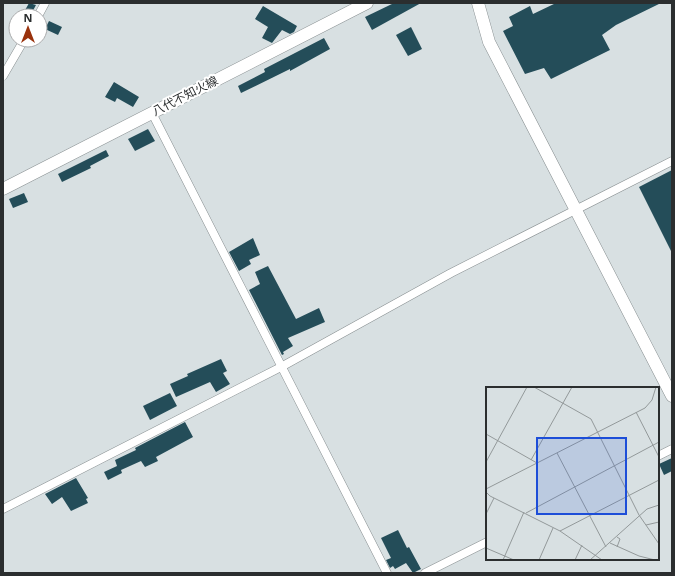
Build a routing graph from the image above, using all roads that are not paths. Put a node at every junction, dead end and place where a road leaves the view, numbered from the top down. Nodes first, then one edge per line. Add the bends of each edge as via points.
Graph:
1 (367, 3) edge
2 (478, 3) edge
3 (19, 48) edge
4 (3, 76) edge
5 (152, 113) junction
6 (672, 162) edge
7 (3, 189) edge
8 (577, 210) junction
9 (281, 367) junction
10 (672, 396) edge
11 (672, 449) edge
12 (659, 456) edge
13 (3, 509) edge
14 (486, 542) edge
15 (387, 573) edge
16 (425, 573) edge

1 - 5 main road, 八代不知火線
2 - 8 main road via 489,42
3 - 4 street
5 - 7 main road, 八代不知火線
5 - 9 street
6 - 8 street
8 - 9 street via 451,273
8 - 10 main road
9 - 13 street
9 - 15 street
11 - 12 street
14 - 16 street

